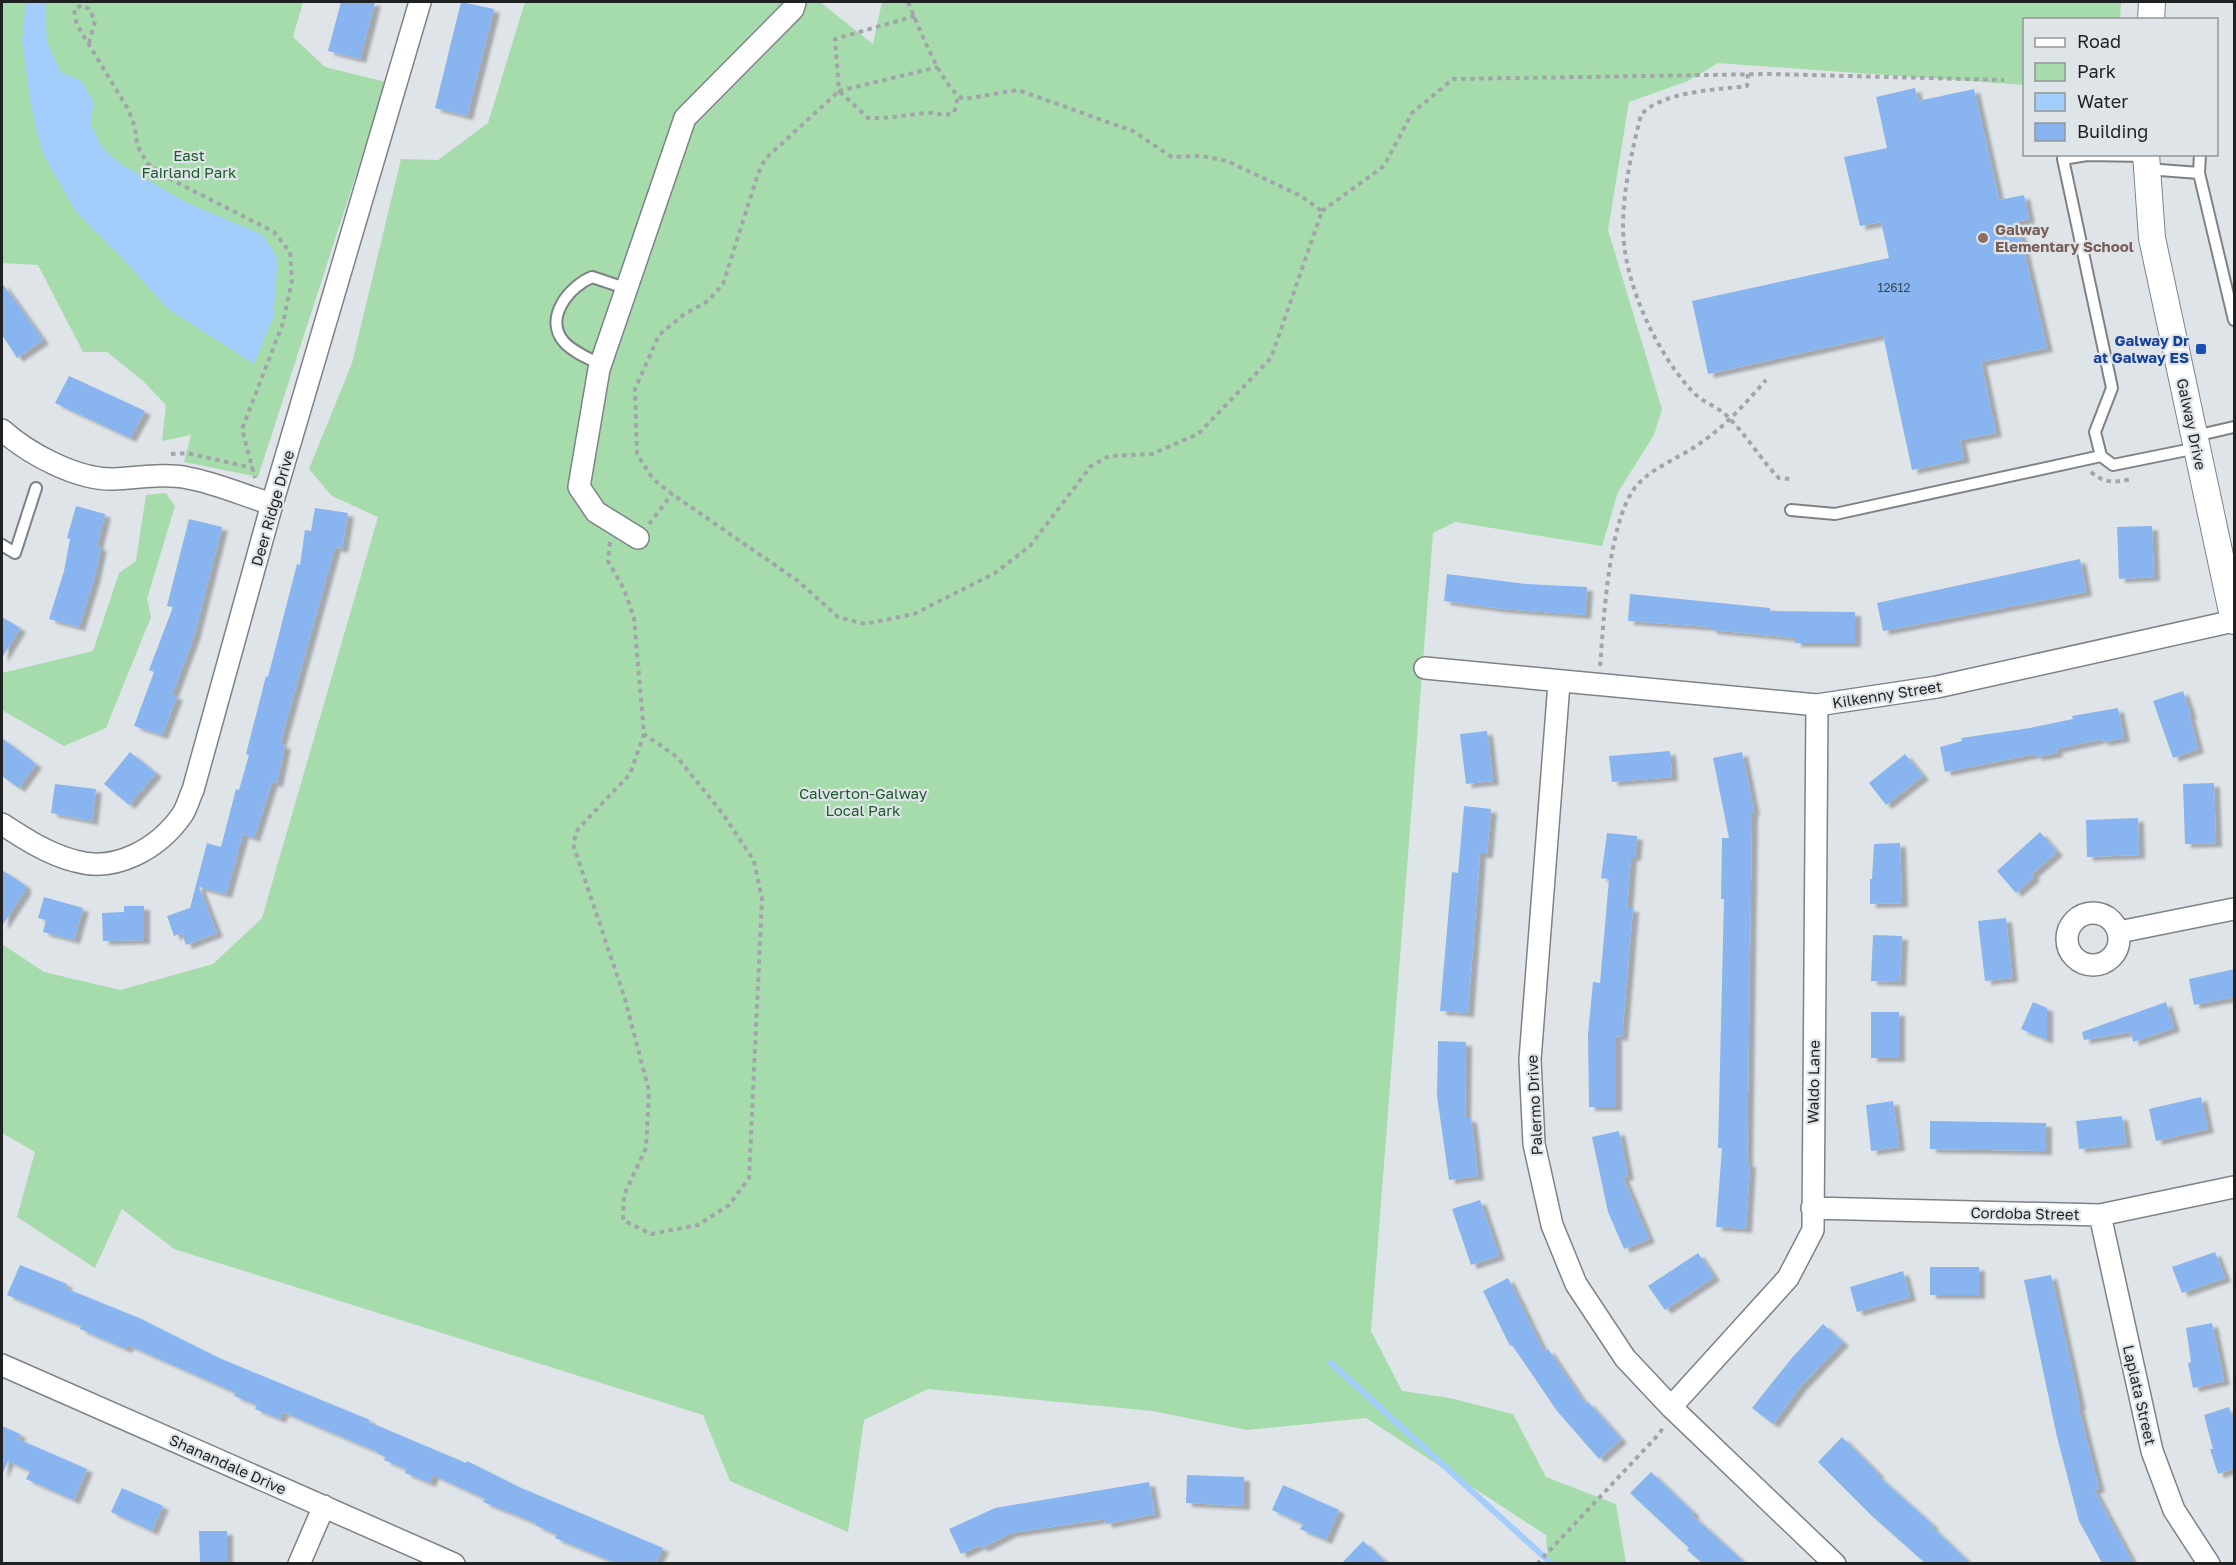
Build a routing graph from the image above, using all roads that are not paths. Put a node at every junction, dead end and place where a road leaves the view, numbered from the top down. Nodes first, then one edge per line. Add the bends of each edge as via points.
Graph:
1 (420, 2) edge
2 (795, 2) edge
3 (2152, 2) edge
4 (2151, 18) edge
5 (2081, 156) edge
6 (2099, 156) edge
7 (2200, 156) edge
8 (2146, 160) edge
9 (2199, 173) junction
10 (625, 288) junction
11 (2235, 320) edge
12 (600, 364) junction
13 (2235, 427) edge
14 (2, 430) edge
15 (2196, 442) junction
16 (2101, 456) junction
17 (36, 488) dead end
18 (264, 502) junction
19 (1791, 510) dead end
20 (638, 538) road end
21 (2, 545) edge
22 (2234, 621) edge
23 (1425, 668) dead end
24 (1560, 683) junction
25 (1817, 705) junction
26 (2, 824) edge
27 (2235, 909) edge
28 (2119, 932) dead end
29 (2235, 1187) edge
30 (1812, 1208) junction
31 (2100, 1215) junction
32 (2, 1365) edge
33 (1671, 1407) junction
34 (324, 1506) junction
35 (298, 1563) edge
36 (454, 1563) edge
37 (1835, 1563) edge
38 (2210, 1563) edge

1 - 18 street, Deer Ridge Drive
2 - 10 street via 793,9 685,118
3 - 4 street
5 - 16 lane via 2063,159 2112,388 2095,432
6 - 8 lane
7 - 9 lane
8 - 9 lane
8 - 15 street, Galway Drive via 2152,238
9 - 11 lane
10 - 12 street
10 - 12 lane via 592,277 566,294 559,311 562,340
12 - 20 street via 579,487 596,512
13 - 15 lane
14 - 18 street via 24,449 66,469 113,479 135,475 187,477
15 - 16 lane via 2113,465
15 - 22 street, Galway Drive
16 - 19 lane via 1835,514
17 - 21 lane via 15,553
18 - 26 street, Deer Ridge Drive via 193,790 182,814 155,845 115,863 77,862 34,845
22 - 25 street, Kilkenny Street via 1937,687
23 - 24 street, Kilkenny Street
24 - 25 street, Kilkenny Street
24 - 33 street, Palermo Drive via 1530,1060 1534,1144 1552,1225 1576,1284 1625,1358
25 - 30 street, Waldo Lane
27 - 28 street
29 - 31 street, Cordoba Street
30 - 31 street, Cordoba Street
30 - 33 street, Waldo Lane via 1813,1230 1788,1278
31 - 38 street, Laplata Street via 2152,1451 2174,1510
32 - 34 street, Shanandale Drive
33 - 37 street, Palermo Drive
34 - 35 street
34 - 36 street, Shanandale Drive

